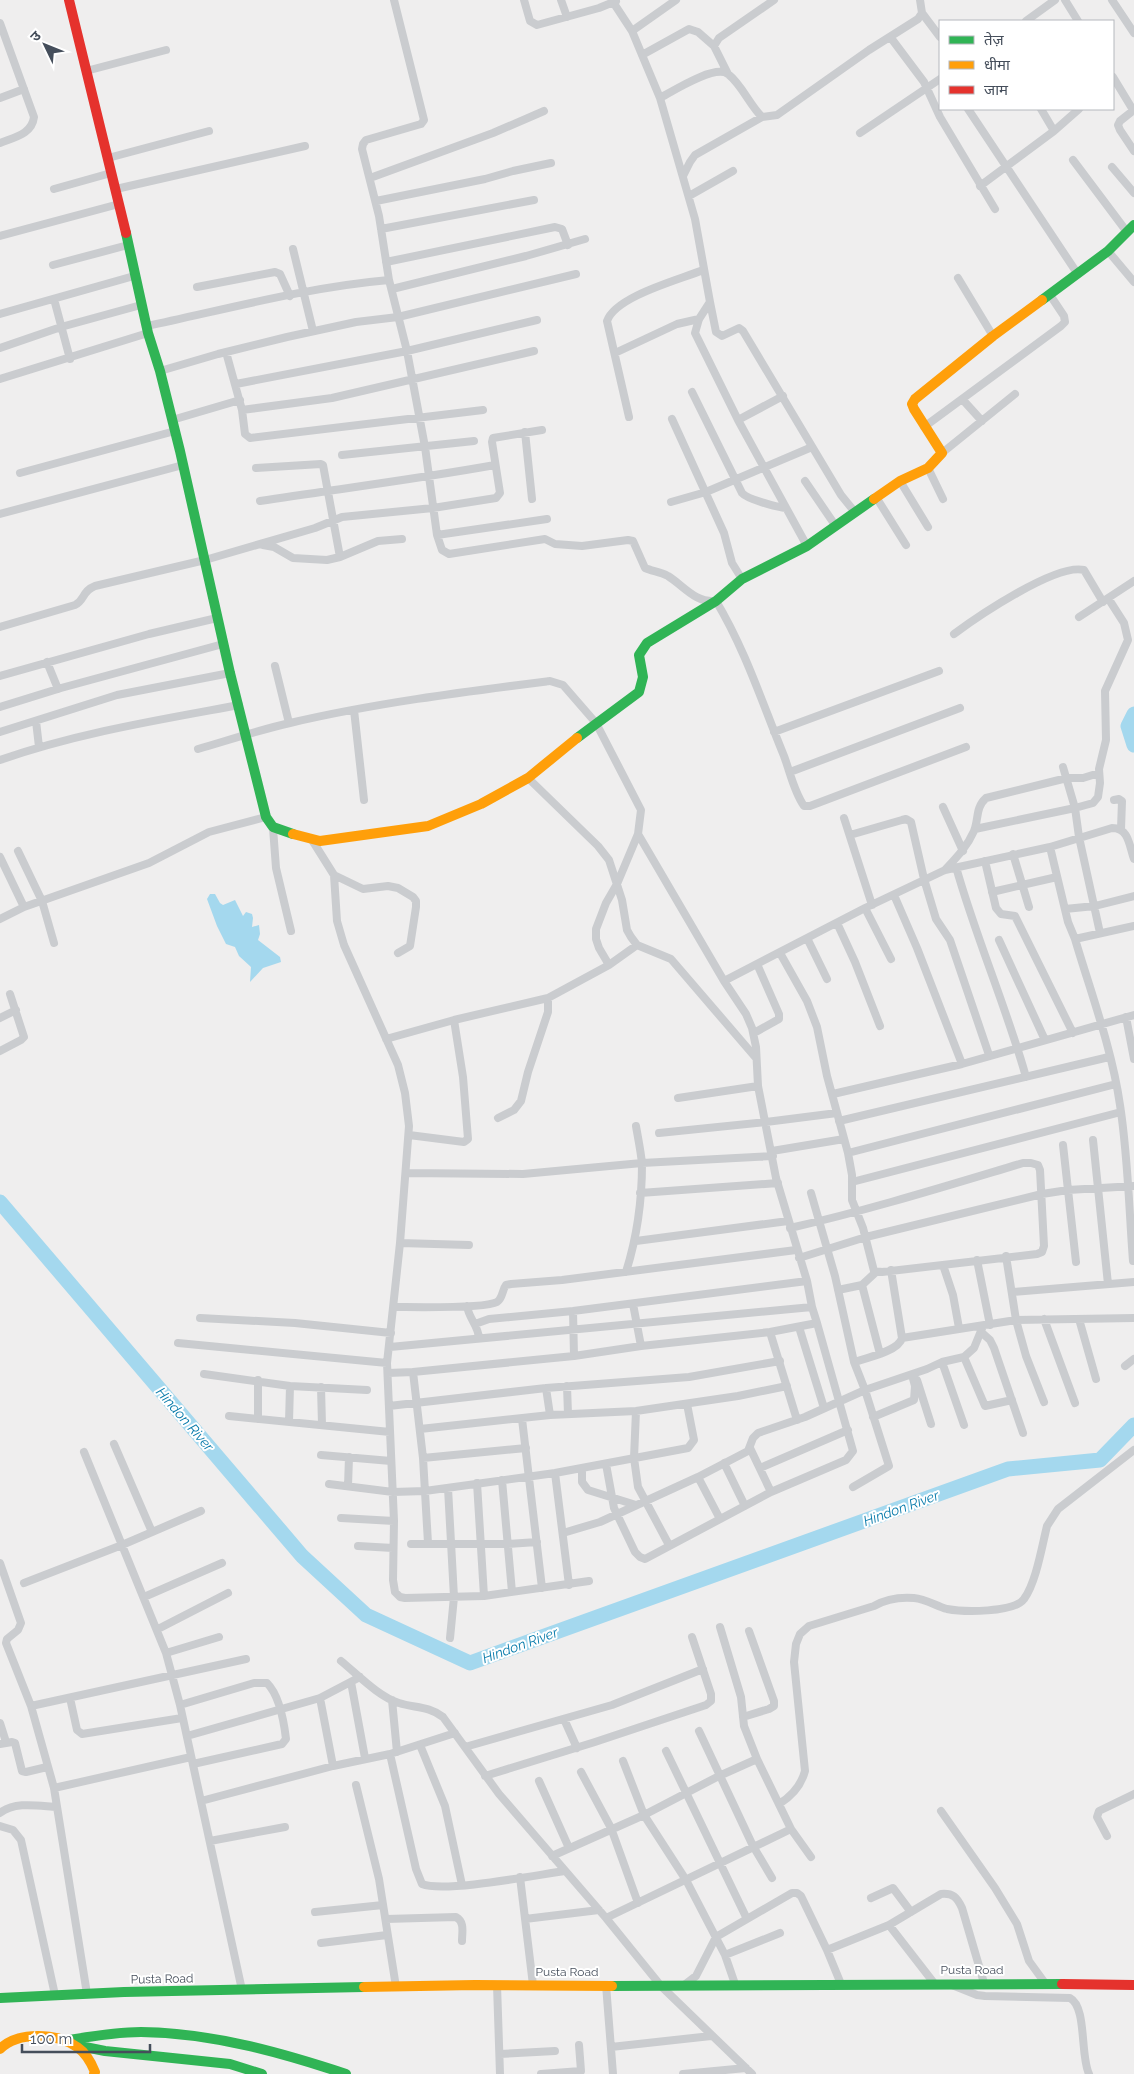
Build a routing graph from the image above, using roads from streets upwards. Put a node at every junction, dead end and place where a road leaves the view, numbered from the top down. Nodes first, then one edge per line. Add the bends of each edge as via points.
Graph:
1 (68, 0) edge
2 (394, 0) edge
3 (524, 0) edge
4 (562, 0) edge
5 (676, 0) edge
6 (774, 0) edge
7 (920, 0) edge
8 (1055, 0) edge
9 (1065, 0) edge
10 (1112, 0) edge
11 (615, 1) edge
12 (922, 13) junction
13 (567, 17) junction
14 (1029, 20) edge
15 (1077, 20) edge
16 (0, 23) edge
17 (632, 31) junction
18 (1134, 33) edge
19 (939, 36) edge
20 (891, 38) junction
21 (714, 46) junction
22 (166, 50) dead end
23 (642, 55) junction
24 (86, 71) junction
25 (728, 74) junction
26 (1114, 79) edge
27 (939, 81) edge
28 (927, 88) junction
29 (24, 90) junction
30 (0, 98) edge
31 (660, 98) junction
32 (969, 110) edge
33 (1042, 110) edge
34 (1078, 110) edge
35 (1134, 110) edge
36 (544, 111) dead end
37 (762, 117) junction
38 (209, 131) dead end
39 (1054, 131) junction
40 (860, 133) dead end
41 (0, 143) edge
42 (305, 146) dead end
43 (1134, 151) edge
44 (108, 158) junction
45 (1073, 160) dead end
46 (551, 163) dead end
47 (1112, 167) dead end
48 (1006, 168) junction
49 (733, 171) dead end
50 (111, 172) junction
51 (683, 176) junction
52 (370, 178) junction
53 (980, 186) junction
54 (54, 188) dead end
55 (116, 189) junction
56 (1134, 194) edge
57 (689, 196) junction
58 (534, 200) dead end
59 (376, 202) junction
60 (119, 204) junction
61 (995, 209) dead end
62 (381, 229) junction
63 (1131, 229) edge
64 (0, 236) edge
65 (585, 239) dead end
66 (128, 245) junction
67 (568, 245) junction
68 (294, 249) dead end
69 (1108, 250) junction
70 (386, 262) junction
71 (52, 265) dead end
72 (703, 270) junction
73 (1077, 273) junction
74 (576, 274) dead end
75 (134, 276) junction
76 (958, 278) dead end
77 (390, 280) junction
78 (1134, 282) edge
79 (197, 286) dead end
80 (392, 289) junction
81 (305, 293) junction
82 (1050, 295) junction
83 (290, 296) junction
84 (54, 299) junction
85 (710, 302) junction
86 (141, 305) junction
87 (0, 314) edge
88 (398, 317) junction
89 (699, 319) junction
90 (537, 320) dead end
91 (61, 328) junction
92 (147, 329) junction
93 (313, 331) junction
94 (993, 336) junction
95 (0, 348) edge
96 (407, 351) junction
97 (534, 351) dead end
98 (226, 352) junction
99 (615, 353) junction
100 (70, 359) junction
101 (160, 371) junction
102 (412, 379) junction
103 (0, 380) edge
104 (236, 384) junction
105 (692, 392) dead end
106 (1015, 394) dead end
107 (783, 396) junction
108 (240, 400) junction
109 (964, 400) junction
110 (242, 410) junction
111 (483, 410) dead end
112 (629, 416) dead end
113 (420, 418) junction
114 (672, 418) dead end
115 (738, 420) junction
116 (982, 421) junction
117 (174, 426) junction
118 (924, 427) junction
119 (542, 430) dead end
120 (525, 432) junction
121 (474, 441) dead end
122 (425, 447) junction
123 (812, 447) junction
124 (942, 452) junction
125 (342, 456) dead end
126 (183, 465) junction
127 (495, 465) junction
128 (256, 468) dead end
129 (764, 468) junction
130 (928, 468) junction
131 (20, 473) dead end
132 (429, 477) junction
133 (734, 480) junction
134 (805, 481) dead end
135 (900, 482) junction
136 (328, 490) junction
137 (706, 492) junction
138 (876, 497) junction
139 (532, 499) dead end
140 (943, 499) dead end
141 (260, 501) dead end
142 (671, 502) dead end
143 (433, 508) junction
144 (786, 508) junction
145 (854, 511) junction
146 (0, 514) edge
147 (548, 519) dead end
148 (333, 521) junction
149 (835, 525) junction
150 (928, 527) dead end
151 (437, 535) junction
152 (402, 539) dead end
153 (258, 545) junction
154 (906, 545) dead end
155 (807, 546) junction
156 (340, 557) junction
157 (205, 560) junction
158 (742, 579) junction
159 (1134, 581) edge
160 (1106, 600) junction
161 (716, 601) junction
162 (1079, 617) dead end
163 (217, 618) junction
164 (0, 626) edge
165 (954, 634) dead end
166 (223, 644) junction
167 (47, 662) junction
168 (275, 666) dead end
169 (939, 671) dead end
170 (230, 673) junction
171 (0, 676) edge
172 (58, 689) junction
173 (239, 706) junction
174 (0, 707) edge
175 (960, 708) dead end
176 (354, 710) junction
177 (36, 721) junction
178 (596, 722) junction
179 (289, 723) junction
180 (0, 732) edge
181 (774, 732) junction
182 (245, 736) junction
183 (39, 747) junction
184 (966, 747) dead end
185 (198, 749) dead end
186 (0, 760) edge
187 (1063, 767) dead end
188 (790, 772) junction
189 (1099, 773) junction
190 (528, 778) junction
191 (1067, 778) junction
192 (364, 800) dead end
193 (1114, 800) dead end
194 (943, 806) dead end
195 (1075, 808) junction
196 (266, 817) junction
197 (844, 818) dead end
198 (273, 828) junction
199 (974, 829) junction
200 (1121, 829) junction
201 (638, 834) junction
202 (850, 835) junction
203 (1079, 837) junction
204 (312, 840) junction
205 (1050, 847) junction
206 (964, 850) junction
207 (18, 851) dead end
208 (1013, 854) junction
209 (0, 857) edge
210 (1134, 859) edge
211 (985, 860) junction
212 (956, 867) junction
213 (945, 870) junction
214 (334, 875) junction
215 (1057, 877) junction
216 (924, 879) junction
217 (617, 884) junction
218 (1022, 885) junction
219 (992, 892) junction
220 (894, 895) junction
221 (1133, 899) edge
222 (42, 901) junction
223 (1095, 906) junction
224 (24, 907) junction
225 (868, 907) junction
226 (1029, 907) dead end
227 (1065, 910) junction
228 (0, 919) edge
229 (837, 923) junction
230 (1134, 926) edge
231 (291, 932) dead end
232 (1100, 933) junction
233 (807, 938) junction
234 (1075, 939) junction
235 (999, 940) dead end
236 (54, 943) dead end
237 (637, 945) junction
238 (398, 953) dead end
239 (780, 953) junction
240 (890, 958) dead end
241 (757, 964) junction
242 (608, 965) junction
243 (827, 979) dead end
244 (724, 981) junction
245 (10, 994) dead end
246 (548, 998) junction
247 (16, 1010) junction
248 (1130, 1016) edge
249 (0, 1018) edge
250 (454, 1020) junction
251 (1100, 1024) junction
252 (880, 1026) dead end
253 (754, 1033) junction
254 (1073, 1033) junction
255 (386, 1039) junction
256 (1045, 1040) junction
257 (1017, 1047) junction
258 (0, 1051) edge
259 (989, 1055) junction
260 (1109, 1057) junction
261 (756, 1058) junction
262 (1134, 1059) edge
263 (962, 1064) junction
264 (1026, 1076) junction
265 (1116, 1084) junction
266 (758, 1086) junction
267 (833, 1094) junction
268 (678, 1098) dead end
269 (1121, 1112) junction
270 (837, 1113) junction
271 (498, 1118) dead end
272 (839, 1121) junction
273 (766, 1122) junction
274 (636, 1126) dead end
275 (659, 1133) dead end
276 (409, 1135) junction
277 (844, 1140) junction
278 (1093, 1140) dead end
279 (1063, 1145) dead end
280 (848, 1153) junction
281 (773, 1154) junction
282 (642, 1163) junction
283 (406, 1173) junction
284 (852, 1182) junction
285 (778, 1183) junction
286 (1131, 1186) edge
287 (1097, 1188) junction
288 (1068, 1190) junction
289 (640, 1193) junction
290 (811, 1193) dead end
291 (1042, 1194) junction
292 (856, 1211) junction
293 (818, 1222) junction
294 (789, 1225) junction
295 (866, 1237) junction
296 (636, 1241) junction
297 (400, 1243) junction
298 (469, 1245) dead end
299 (827, 1248) junction
300 (798, 1254) junction
301 (1006, 1256) junction
302 (978, 1260) junction
303 (1133, 1261) dead end
304 (1076, 1262) dead end
305 (943, 1265) junction
306 (891, 1270) junction
307 (626, 1272) junction
308 (876, 1272) junction
309 (807, 1281) junction
310 (1134, 1282) edge
311 (1108, 1284) junction
312 (862, 1285) junction
313 (838, 1290) junction
314 (1012, 1292) junction
315 (633, 1304) junction
316 (467, 1306) junction
317 (394, 1307) junction
318 (812, 1307) junction
319 (573, 1312) junction
320 (200, 1318) dead end
321 (1134, 1318) edge
322 (1044, 1319) junction
323 (1080, 1319) junction
324 (1016, 1320) junction
325 (817, 1323) junction
326 (475, 1324) junction
327 (636, 1324) junction
328 (799, 1326) junction
329 (959, 1328) junction
330 (985, 1328) junction
331 (574, 1329) junction
332 (770, 1332) junction
333 (391, 1333) junction
334 (479, 1338) junction
335 (902, 1338) junction
336 (178, 1343) dead end
337 (641, 1346) junction
338 (390, 1347) junction
339 (880, 1354) junction
340 (574, 1356) junction
341 (964, 1357) junction
342 (1134, 1359) edge
343 (780, 1361) junction
344 (854, 1362) junction
345 (942, 1362) junction
346 (388, 1363) junction
347 (1125, 1366) dead end
348 (413, 1372) junction
349 (388, 1373) junction
350 (204, 1374) dead end
351 (913, 1374) junction
352 (1096, 1379) dead end
353 (258, 1380) junction
354 (290, 1386) junction
355 (567, 1386) junction
356 (786, 1386) junction
357 (321, 1387) junction
358 (546, 1388) junction
359 (367, 1390) dead end
360 (865, 1390) junction
361 (1012, 1400) junction
362 (840, 1401) junction
363 (1044, 1402) dead end
364 (416, 1403) junction
365 (687, 1404) junction
366 (1075, 1404) dead end
367 (389, 1406) junction
368 (824, 1408) junction
369 (636, 1411) junction
370 (568, 1414) junction
371 (550, 1415) junction
372 (229, 1416) dead end
373 (874, 1417) junction
374 (258, 1419) junction
375 (522, 1419) junction
376 (797, 1420) junction
377 (289, 1422) junction
378 (931, 1424) dead end
379 (322, 1425) junction
380 (964, 1425) dead end
381 (420, 1429) junction
382 (848, 1430) junction
383 (390, 1432) junction
384 (1023, 1433) dead end
385 (114, 1444) dead end
386 (526, 1448) junction
387 (750, 1448) junction
388 (1134, 1450) edge
389 (84, 1452) dead end
390 (321, 1455) dead end
391 (350, 1457) junction
392 (423, 1458) junction
393 (634, 1458) junction
394 (392, 1461) junction
395 (606, 1464) junction
396 (724, 1464) junction
397 (582, 1468) junction
398 (760, 1468) junction
399 (555, 1473) junction
400 (530, 1477) junction
401 (698, 1477) junction
402 (502, 1480) junction
403 (477, 1483) junction
404 (329, 1484) dead end
405 (348, 1486) junction
406 (853, 1487) dead end
407 (448, 1488) junction
408 (426, 1491) junction
409 (393, 1492) junction
410 (771, 1492) junction
411 (611, 1498) junction
412 (646, 1501) junction
413 (636, 1505) junction
414 (745, 1506) junction
415 (201, 1511) dead end
416 (617, 1514) junction
417 (341, 1518) dead end
418 (720, 1519) junction
419 (394, 1521) junction
420 (152, 1532) junction
421 (563, 1533) junction
422 (537, 1542) junction
423 (428, 1543) junction
424 (411, 1544) dead end
425 (451, 1544) junction
426 (482, 1544) junction
427 (507, 1544) junction
428 (122, 1545) junction
429 (669, 1545) junction
430 (358, 1546) dead end
431 (393, 1548) junction
432 (0, 1563) edge
433 (222, 1563) dead end
434 (589, 1581) dead end
435 (24, 1583) dead end
436 (569, 1585) junction
437 (542, 1588) junction
438 (512, 1592) junction
439 (228, 1593) dead end
440 (454, 1596) junction
441 (484, 1596) junction
442 (144, 1597) junction
443 (720, 1627) dead end
444 (158, 1629) junction
445 (749, 1632) dead end
446 (219, 1637) dead end
447 (692, 1637) dead end
448 (450, 1638) dead end
449 (166, 1652) junction
450 (246, 1659) dead end
451 (341, 1662) dead end
452 (703, 1669) junction
453 (172, 1674) junction
454 (360, 1677) junction
455 (351, 1682) junction
456 (70, 1698) junction
457 (320, 1698) junction
458 (392, 1700) junction
459 (180, 1705) junction
460 (31, 1706) junction
461 (279, 1708) junction
462 (743, 1717) junction
463 (182, 1718) junction
464 (564, 1719) junction
465 (0, 1723) edge
466 (699, 1730) dead end
467 (455, 1734) junction
468 (187, 1736) junction
469 (3, 1743) edge
470 (420, 1745) junction
471 (465, 1747) junction
472 (577, 1748) junction
473 (666, 1751) dead end
474 (393, 1753) junction
475 (365, 1758) junction
476 (758, 1760) junction
477 (192, 1761) junction
478 (623, 1761) dead end
479 (333, 1766) junction
480 (47, 1767) junction
481 (581, 1772) dead end
482 (486, 1776) junction
483 (720, 1776) junction
484 (539, 1781) dead end
485 (356, 1785) dead end
486 (54, 1788) junction
487 (686, 1794) junction
488 (1134, 1794) edge
489 (201, 1801) junction
490 (779, 1804) junction
491 (57, 1807) junction
492 (940, 1810) dead end
493 (0, 1813) edge
494 (644, 1815) junction
495 (0, 1826) edge
496 (285, 1827) dead end
497 (611, 1828) junction
498 (791, 1829) junction
499 (1107, 1836) dead end
500 (210, 1841) junction
501 (753, 1846) junction
502 (569, 1848) junction
503 (552, 1856) junction
504 (811, 1857) dead end
505 (720, 1864) junction
506 (565, 1871) junction
507 (520, 1877) junction
508 (772, 1878) dead end
509 (686, 1880) junction
510 (462, 1885) junction
511 (871, 1898) dead end
512 (638, 1903) junction
513 (383, 1905) junction
514 (599, 1910) junction
515 (316, 1912) dead end
516 (911, 1912) junction
517 (606, 1918) junction
518 (386, 1919) junction
519 (747, 1919) junction
520 (525, 1920) junction
521 (889, 1925) junction
522 (780, 1933) dead end
523 (388, 1935) junction
524 (716, 1937) junction
525 (462, 1942) dead end
526 (321, 1943) dead end
527 (828, 1950) junction
528 (725, 1955) junction
529 (934, 1983) junction
530 (948, 1983) junction
531 (984, 1983) junction
532 (1045, 1983) junction
533 (735, 1984) junction
534 (841, 1984) junction
535 (497, 1985) junction
536 (533, 1985) junction
537 (606, 1985) junction
538 (1134, 1985) edge
539 (661, 1986) junction
540 (683, 1986) junction
541 (396, 1987) junction
542 (242, 1990) junction
543 (87, 1994) junction
544 (55, 1995) junction
545 (0, 1998) edge
546 (711, 2036) junction
547 (72, 2042) junction
548 (579, 2045) dead end
549 (611, 2047) junction
550 (0, 2049) edge
551 (555, 2051) dead end
552 (500, 2054) junction
553 (749, 2071) edge
554 (581, 2073) edge
555 (94, 2074) edge
556 (262, 2074) edge
557 (346, 2074) edge
558 (500, 2074) edge
559 (541, 2074) edge
560 (613, 2074) edge
561 (684, 2074) edge
562 (1089, 2074) edge

1 - 24 street
2 - 52 street via 424,120 421,124 366,140 362,149
3 - 13 street via 530,21 537,26
4 - 13 street
5 - 17 street
6 - 21 street via 719,38
7 - 12 street
8 - 14 street
9 - 15 street
10 - 18 street
11 - 13 street
11 - 17 street
12 - 19 street
12 - 20 street
16 - 29 street
17 - 23 street
20 - 28 street
20 - 37 street via 777,115
21 - 23 street via 698,32 689,29
21 - 25 street
22 - 24 street
23 - 31 street
24 - 44 street
25 - 31 street via 722,71 706,74
25 - 37 street
26 - 35 street
27 - 28 street
28 - 40 street
28 - 53 street
29 - 30 street
29 - 41 street via 34,116 33,124 28,131
31 - 51 street
32 - 48 street
33 - 39 street
34 - 39 street
35 - 43 street via 1118,125
36 - 52 street
37 - 51 street via 695,155
38 - 44 street
39 - 48 street
42 - 55 street
44 - 50 street
45 - 63 street
46 - 59 street
47 - 56 street
48 - 53 street
48 - 73 street
49 - 57 street
50 - 54 street
50 - 55 street
51 - 57 street
52 - 59 street
53 - 61 street
55 - 60 street
57 - 72 street
58 - 62 street
59 - 62 street
60 - 64 street
60 - 66 street
62 - 70 street
63 - 69 street
65 - 67 street
66 - 71 street
66 - 75 street
67 - 70 street via 562,229 555,227
67 - 80 street
68 - 81 street
69 - 73 street
69 - 78 street
70 - 77 street
72 - 85 street
72 - 99 street via 633,297 611,313 607,322
73 - 82 street
74 - 88 street
75 - 84 street
75 - 86 street
76 - 94 street
77 - 80 street
77 - 81 street via 358,282
79 - 83 street via 275,272 280,274
80 - 88 street
81 - 83 street
81 - 93 street
82 - 94 street
82 - 109 street via 1064,316 1062,326
83 - 92 street
84 - 87 street
84 - 91 street
85 - 89 street
85 - 107 street via 716,332 722,336 741,329
86 - 91 street
86 - 92 street
88 - 93 street
88 - 96 street
89 - 99 street via 678,324
89 - 115 street via 695,333
90 - 96 street
91 - 95 street
91 - 100 street
92 - 100 street
92 - 101 street
93 - 98 street
94 - 118 street via 914,400 914,409
96 - 102 street
96 - 104 street
97 - 102 street
98 - 101 street
98 - 104 street
99 - 112 street
100 - 103 street
101 - 117 street
102 - 110 street via 332,398
102 - 113 street
104 - 108 street
105 - 133 street
106 - 116 street
107 - 115 street
107 - 123 street
108 - 110 street
108 - 117 street
109 - 116 street
109 - 118 street
110 - 113 street via 245,434 252,438
111 - 113 street
113 - 122 street
114 - 137 street
115 - 129 street
116 - 124 street
117 - 126 street
117 - 131 street
118 - 124 street
119 - 120 street
120 - 127 street via 493,438
120 - 139 street
121 - 122 street
122 - 125 street
122 - 132 street
123 - 129 street
123 - 145 street via 841,496
124 - 130 street
126 - 146 street
126 - 157 street
127 - 132 street
127 - 143 street via 500,493 496,498
128 - 136 street via 321,464 325,469
129 - 133 street
129 - 144 street
130 - 135 street
130 - 140 street
132 - 136 street
132 - 143 street
133 - 137 street
133 - 144 street via 748,498
134 - 149 street
135 - 138 street
135 - 150 street
136 - 141 street
136 - 148 street
137 - 142 street
137 - 158 street via 724,533 732,563
138 - 145 street
138 - 154 street
143 - 148 street via 351,515
143 - 151 street
144 - 155 street
145 - 149 street
147 - 151 street
148 - 153 street
148 - 156 street
149 - 155 street
151 - 161 street via 442,550 449,554 545,539 555,544 582,546 633,541 645,568 666,575 696,597 708,602
152 - 156 street via 378,541
153 - 156 street via 274,547 293,558
153 - 157 street
155 - 158 street
157 - 163 street
157 - 164 street via 94,586 75,605
158 - 161 street
159 - 160 street
160 - 162 street
160 - 165 street via 1084,570 1073,569 1020,591
160 - 189 street via 1124,623 1128,640 1106,691 1106,740
161 - 178 street via 640,650 638,660 644,676 639,692
161 - 181 street
163 - 166 street
163 - 167 street
166 - 170 street
166 - 172 street
167 - 171 street
167 - 172 street
168 - 179 street
169 - 181 street
170 - 173 street
170 - 177 street via 117,695
172 - 174 street
173 - 182 street
173 - 183 street via 113,728
175 - 188 street
176 - 178 street via 550,681 563,685
176 - 179 street
176 - 192 street
177 - 180 street
177 - 183 street
178 - 190 street
178 - 201 street via 641,810
179 - 182 street
181 - 188 street
182 - 185 street
182 - 196 street
183 - 186 street
184 - 188 street via 810,806 804,806 800,800
187 - 191 street
189 - 191 street
189 - 195 street via 1096,800
190 - 204 street via 487,801 428,826
190 - 217 street via 598,846 609,860
191 - 195 street
191 - 199 street via 986,798 977,810
193 - 200 street via 1122,800
194 - 206 street
195 - 199 street
195 - 203 street
196 - 198 street
196 - 222 street via 209,832 149,863
197 - 202 street
198 - 204 street
198 - 231 street via 276,868
199 - 206 street
200 - 203 street via 1112,828
200 - 210 street
201 - 217 street
201 - 244 street
202 - 216 street via 909,820 913,825
202 - 225 street
203 - 205 street
203 - 223 street
204 - 214 street
205 - 208 street
205 - 215 street
206 - 213 street
207 - 222 street
208 - 211 street
208 - 218 street
209 - 224 street
211 - 212 street
211 - 219 street
212 - 213 street
212 - 257 street via 970,917
213 - 216 street
214 - 238 street via 364,889 394,886 413,897 416,907 410,946
214 - 255 street via 337,921 344,944
215 - 218 street
215 - 227 street
216 - 220 street
216 - 259 street via 936,919 950,940
217 - 237 street via 628,930
217 - 242 street via 596,929 596,939
218 - 219 street
218 - 226 street
219 - 254 street via 998,911 1015,916
220 - 225 street
220 - 263 street
221 - 223 street
222 - 224 street
222 - 236 street
223 - 227 street
223 - 232 street
224 - 228 street
225 - 229 street
225 - 240 street
227 - 234 street
229 - 233 street
229 - 252 street
230 - 232 street
232 - 234 street
233 - 239 street
233 - 243 street
234 - 251 street
235 - 256 street
237 - 242 street
237 - 261 street via 671,959
239 - 241 street
239 - 267 street via 812,1013
241 - 244 street
241 - 253 street via 779,1019
242 - 246 street
244 - 253 street via 746,1014
245 - 247 street
246 - 250 street
246 - 271 street via 548,1012 522,1100 514,1110
247 - 249 street
247 - 258 street via 24,1037
248 - 251 street
248 - 262 street
250 - 255 street
250 - 276 street via 468,1139 464,1142
251 - 254 street
251 - 260 street
253 - 261 street
254 - 256 street
255 - 276 street via 401,1078
256 - 257 street
257 - 259 street
257 - 264 street
259 - 263 street
260 - 264 street
260 - 265 street
261 - 266 street
263 - 267 street
264 - 272 street
265 - 269 street
265 - 280 street
266 - 268 street
266 - 273 street
267 - 270 street
269 - 284 street
269 - 286 street
270 - 272 street
270 - 273 street
272 - 277 street
273 - 275 street
273 - 281 street
274 - 282 street
276 - 283 street
277 - 280 street
277 - 281 street
278 - 287 street
279 - 288 street
280 - 284 street
281 - 282 street
281 - 285 street
282 - 283 street via 523,1174
282 - 289 street
283 - 297 street
284 - 292 street
285 - 289 street
285 - 294 street
286 - 287 street
286 - 303 street
287 - 288 street
287 - 311 street
288 - 291 street
288 - 304 street
289 - 296 street
290 - 293 street
291 - 292 street via 1040,1170 1032,1162
291 - 295 street
291 - 301 street via 1042,1252
292 - 293 street
292 - 295 street
293 - 294 street
293 - 299 street
294 - 296 street
294 - 300 street
295 - 299 street
295 - 308 street via 872,1268
296 - 307 street
297 - 298 street
297 - 317 street
299 - 300 street
299 - 313 street
300 - 307 street
300 - 309 street
301 - 302 street
301 - 314 street
302 - 305 street
302 - 330 street
305 - 306 street
305 - 329 street
306 - 308 street
306 - 335 street
307 - 316 street via 506,1285 495,1303
308 - 312 street
309 - 315 street
309 - 318 street
310 - 311 street
311 - 314 street
312 - 313 street
312 - 339 street
313 - 344 street
314 - 324 street
315 - 319 street
315 - 327 street
316 - 317 street
316 - 326 street
317 - 333 street
318 - 325 street
318 - 327 street
319 - 326 street via 489,1319
319 - 331 street
320 - 333 street
321 - 323 street
322 - 323 street
322 - 324 street
322 - 366 street
323 - 352 street
324 - 330 street
324 - 363 street
325 - 328 street
325 - 362 street
326 - 334 street
327 - 331 street
327 - 337 street
328 - 332 street
328 - 368 street
329 - 330 street
329 - 335 street
330 - 341 street via 974,1348
330 - 361 street
331 - 334 street
331 - 340 street
332 - 337 street
332 - 343 street
333 - 338 street
334 - 338 street
335 - 339 street via 899,1344
336 - 346 street
337 - 340 street
338 - 346 street
339 - 344 street
340 - 348 street
341 - 345 street
341 - 361 street via 985,1406
342 - 347 street
343 - 355 street via 689,1377
343 - 356 street
344 - 360 street
345 - 351 street
345 - 380 street
346 - 349 street
348 - 349 street
348 - 364 street
349 - 367 street
350 - 353 street
351 - 360 street
351 - 373 street via 914,1400
351 - 378 street
353 - 354 street
353 - 374 street
354 - 357 street
354 - 377 street
355 - 358 street
355 - 370 street
356 - 365 street
356 - 376 street
357 - 359 street
357 - 379 street
358 - 364 street
358 - 371 street
360 - 362 street
360 - 373 street
361 - 384 street
362 - 368 street
362 - 382 street
364 - 367 street
364 - 381 street
365 - 369 street
365 - 393 street via 692,1444 688,1448
367 - 383 street
368 - 376 street
369 - 370 street
369 - 393 street
370 - 371 street
371 - 375 street
372 - 374 street
373 - 406 street via 889,1466
374 - 377 street
375 - 381 street
375 - 386 street
376 - 387 street via 758,1433
377 - 379 street
379 - 383 street
381 - 392 street
382 - 398 street
382 - 410 street via 853,1451 851,1456
383 - 394 street
385 - 420 street
386 - 392 street
386 - 400 street
387 - 396 street
387 - 398 street
388 - 490 street via 1058,1509 1047,1526 1031,1587 1016,1606 959,1610 919,1599 897,1599 809,1626 800,1634 794,1662 805,1771 791,1796
389 - 428 street
390 - 391 street
391 - 394 street
391 - 405 street
392 - 408 street
393 - 395 street
393 - 412 street via 638,1487
394 - 409 street
395 - 397 street
395 - 411 street
396 - 401 street
396 - 414 street
397 - 399 street
397 - 411 street via 584,1487
398 - 410 street
399 - 400 street
399 - 421 street
400 - 402 street
400 - 422 street
401 - 412 street
401 - 418 street
402 - 403 street
402 - 427 street
403 - 407 street
403 - 426 street
404 - 405 street
405 - 409 street
407 - 408 street
407 - 425 street
408 - 409 street
408 - 423 street
409 - 419 street
410 - 414 street
411 - 413 street
411 - 416 street
412 - 413 street
412 - 429 street
413 - 416 street
414 - 418 street
415 - 420 street
416 - 421 street
416 - 429 street via 640,1557 651,1557
417 - 419 street
418 - 429 street
419 - 431 street
420 - 428 street
421 - 436 street
422 - 427 street
422 - 437 street
423 - 424 street
423 - 425 street
425 - 426 street
425 - 440 street
426 - 427 street
426 - 441 street
427 - 438 street
428 - 435 street
428 - 442 street
430 - 431 street
431 - 440 street via 393,1580 397,1595 404,1598
432 - 460 street via 21,1623 6,1643
433 - 442 street
434 - 436 street
436 - 437 street
437 - 438 street
438 - 441 street
439 - 444 street
440 - 441 street
440 - 448 street
442 - 444 street
443 - 462 street via 739,1687
444 - 449 street
445 - 462 street via 774,1706
446 - 449 street
447 - 452 street
449 - 453 street
450 - 453 street
451 - 454 street
452 - 464 street via 631,1699
452 - 472 street via 711,1694 711,1701 706,1705
453 - 456 street
453 - 459 street
454 - 455 street
454 - 458 street
455 - 457 street
455 - 475 street
456 - 460 street
456 - 463 street via 77,1730 82,1734
457 - 461 street
457 - 479 street
458 - 467 street via 435,1710
458 - 474 street
459 - 461 street via 262,1682 271,1687
459 - 463 street
460 - 480 street
461 - 468 street
461 - 477 street via 286,1739 282,1744
462 - 476 street
463 - 468 street
464 - 471 street
464 - 472 street
465 - 469 street
466 - 483 street
467 - 470 street
467 - 471 street
468 - 477 street
469 - 480 street via 16,1745 22,1771
470 - 474 street
470 - 510 street via 445,1806
471 - 482 street
472 - 482 street
473 - 487 street
474 - 475 street
474 - 510 street via 418,1878 430,1887
475 - 479 street
476 - 483 street
476 - 490 street
477 - 486 street
477 - 489 street
478 - 494 street
479 - 489 street
480 - 486 street
481 - 497 street
482 - 503 street
483 - 487 street
483 - 501 street
484 - 502 street
485 - 513 street
486 - 491 street
487 - 494 street
487 - 505 street
488 - 499 street via 1099,1811 1097,1817
489 - 500 street
490 - 498 street
491 - 493 street via 17,1806 8,1807
491 - 543 street
492 - 532 street via 1017,1924 1029,1960
494 - 497 street
494 - 509 street
495 - 544 street via 13,1830 21,1840
496 - 500 street
497 - 502 street
497 - 512 street
498 - 501 street
498 - 504 street
500 - 542 street
501 - 505 street
501 - 508 street
502 - 503 street
503 - 506 street
505 - 509 street
505 - 519 street
506 - 507 street
506 - 514 street
507 - 510 street
507 - 520 street
509 - 512 street
509 - 524 street
511 - 516 street via 893,1888
512 - 517 street
513 - 515 street
513 - 518 street
514 - 517 street
514 - 520 street
516 - 521 street
516 - 531 street via 941,1894 950,1893 958,1899
517 - 539 street
518 - 523 street
518 - 525 street via 456,1917 462,1924
519 - 524 street
519 - 527 street via 797,1893
520 - 536 street
521 - 527 street
521 - 529 street
522 - 528 street
523 - 526 street
523 - 541 street
524 - 528 street
524 - 540 street via 696,1976
527 - 534 street
528 - 533 street
529 - 530 street, Pusta Road
529 - 534 street, Pusta Road
530 - 531 street, Pusta Road
530 - 562 street via 977,1995 1070,1998 1075,2001 1080,2012 1084,2062
531 - 532 street, Pusta Road
532 - 538 street, Pusta Road
533 - 534 street, Pusta Road
533 - 540 street, Pusta Road
535 - 536 street, Pusta Road
535 - 541 street, Pusta Road
535 - 552 street
536 - 537 street, Pusta Road
537 - 539 street, Pusta Road
537 - 549 street
539 - 540 street, Pusta Road
539 - 546 street
541 - 542 street, Pusta Road
542 - 543 street, Pusta Road
543 - 544 street, Pusta Road
544 - 545 street, Pusta Road
546 - 549 street
546 - 553 street
547 - 550 street via 47,2036 19,2038
547 - 555 street via 85,2052
547 - 556 street via 105,2051 230,2064
547 - 557 street via 110,2032 188,2034 266,2049
548 - 554 street
549 - 560 street
551 - 552 street
552 - 558 street
553 - 561 street
554 - 559 street

